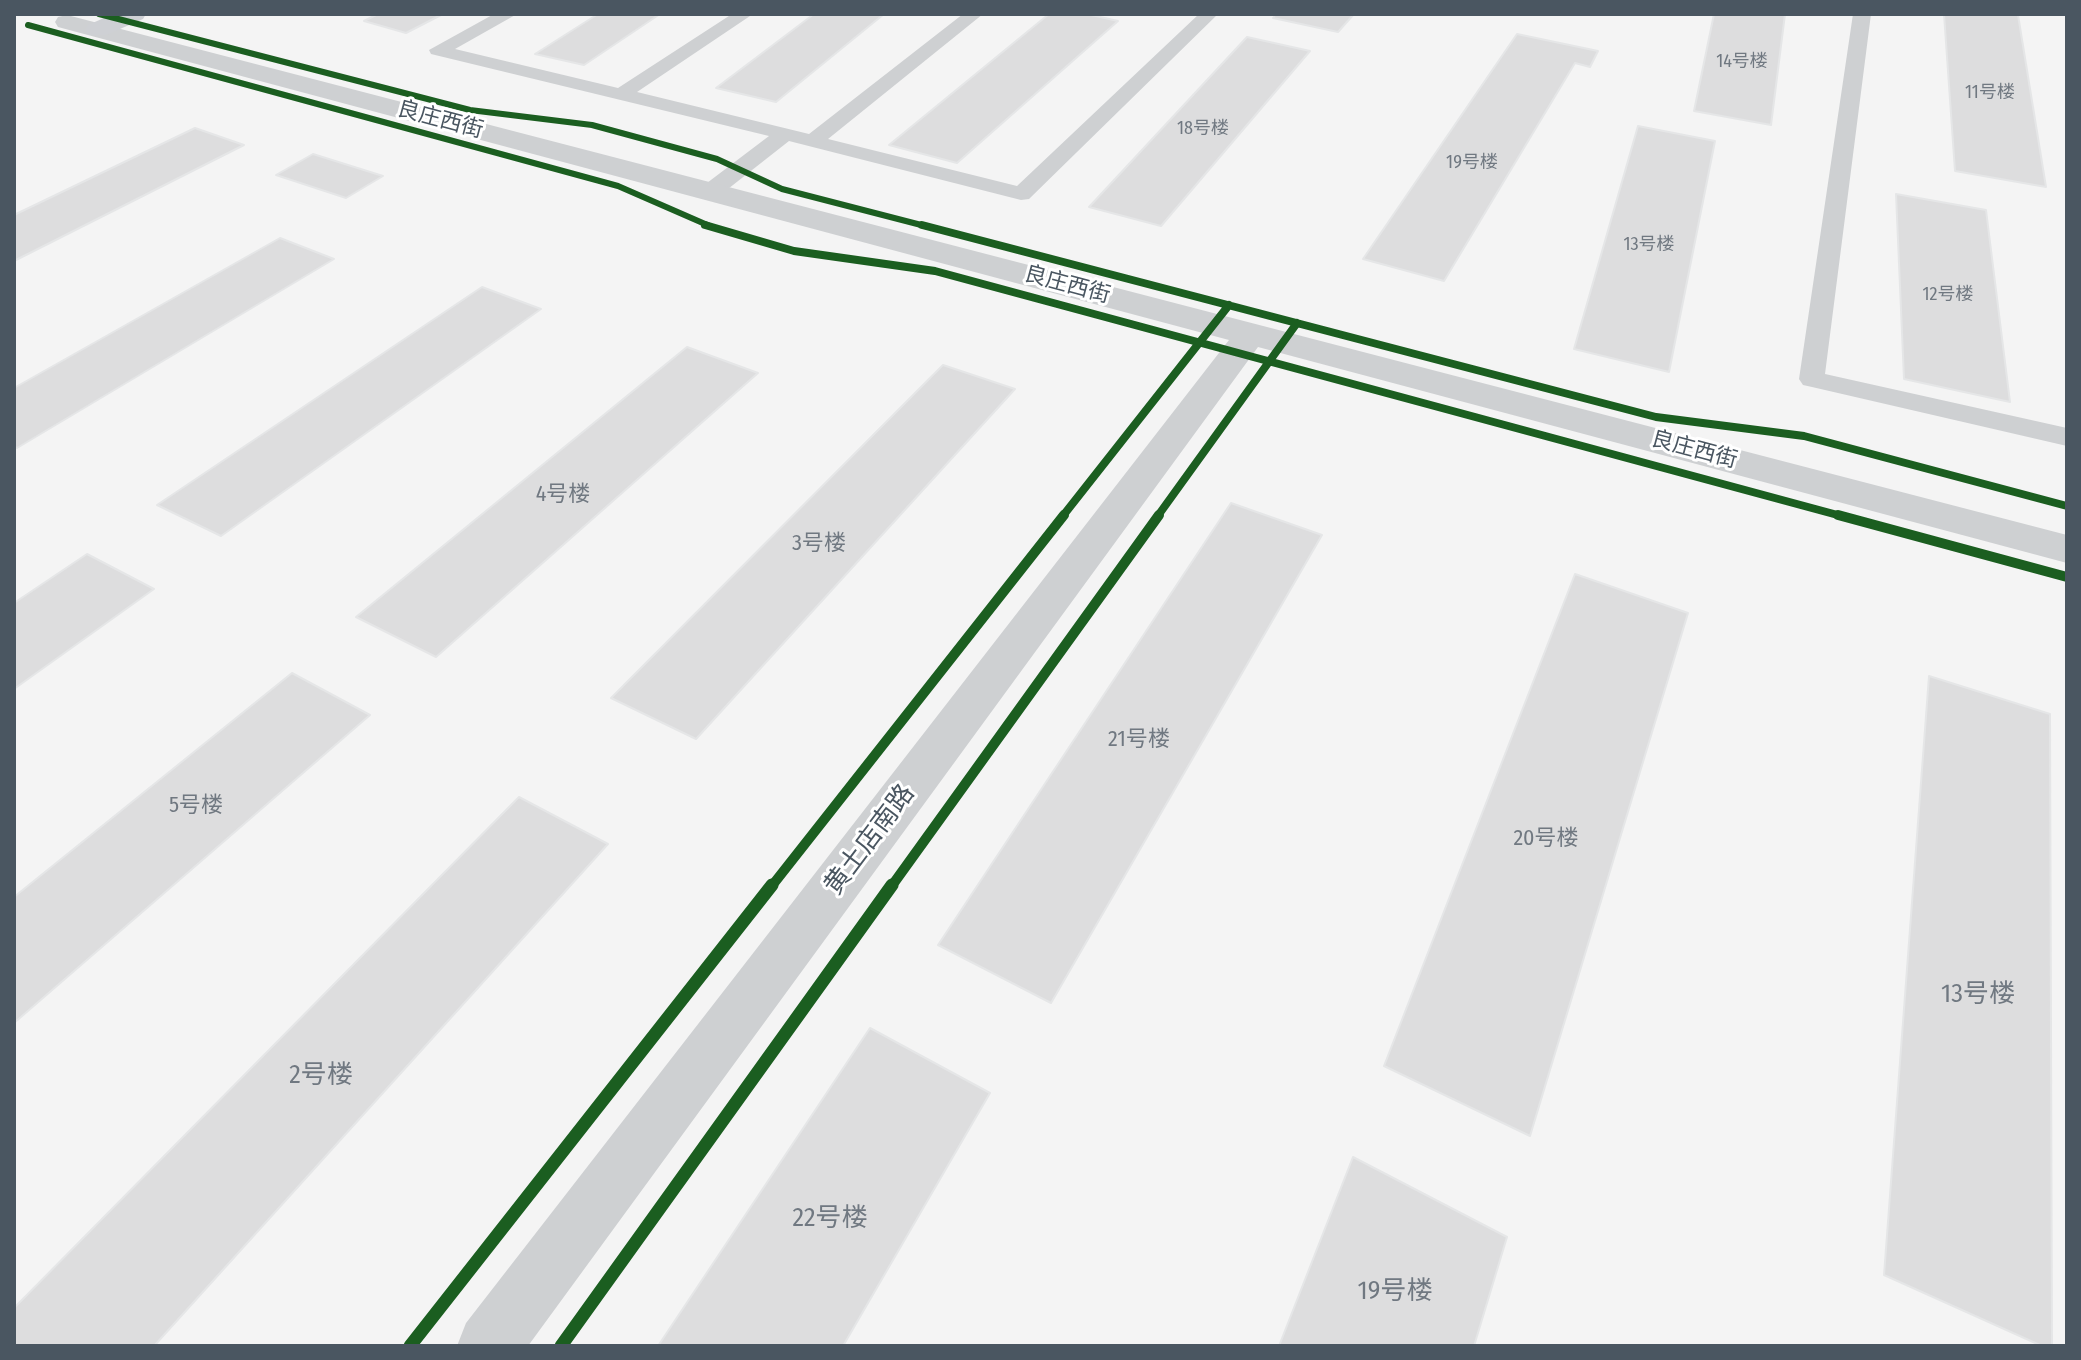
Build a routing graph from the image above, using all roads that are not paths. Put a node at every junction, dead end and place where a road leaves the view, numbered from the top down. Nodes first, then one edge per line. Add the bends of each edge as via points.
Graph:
1 (134, 14) edge
2 (508, 14) edge
3 (744, 14) edge
4 (974, 14) edge
5 (1209, 14) edge
6 (1862, 14) edge
7 (83, 22) edge
8 (622, 94) junction
9 (785, 134) junction
10 (813, 141) junction
11 (711, 191) junction
12 (1251, 334) junction
13 (2067, 437) edge
14 (2067, 549) edge
15 (489, 1346) edge

1 - 7 main road
2 - 8 lane via 438,50
3 - 8 lane
4 - 10 lane
5 - 10 lane via 1021,194
6 - 13 lane via 1812,379
7 - 11 street, 良庄西街
8 - 9 lane
9 - 10 lane
9 - 11 lane
11 - 12 street, 良庄西街
12 - 14 street, 良庄西街
12 - 15 street, 黄土店南路

